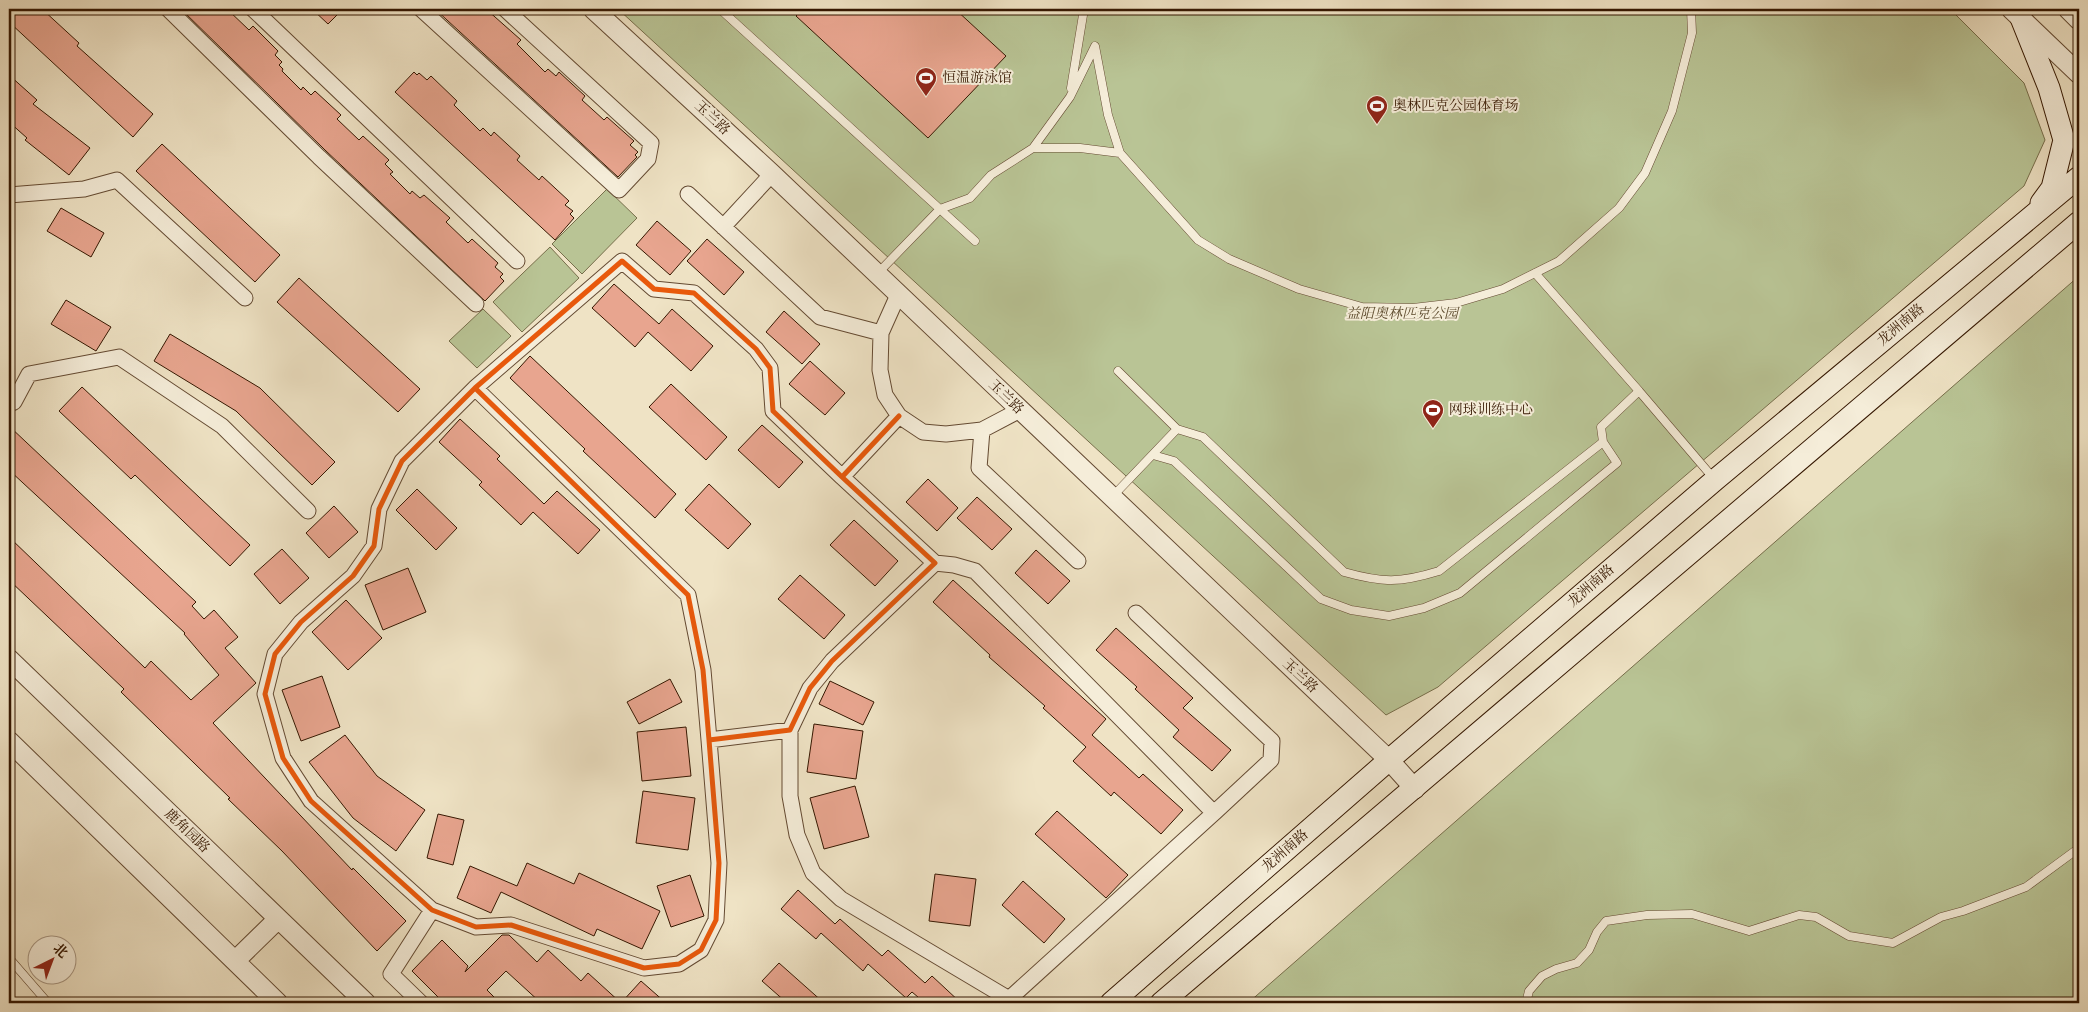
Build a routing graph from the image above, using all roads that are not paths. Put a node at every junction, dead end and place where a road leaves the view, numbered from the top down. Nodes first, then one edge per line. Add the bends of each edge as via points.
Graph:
1 (168, 9) edge
2 (253, 9) edge
3 (421, 9) edge
4 (505, 9) edge
5 (593, 9) edge
6 (720, 9) edge
7 (1084, 9) edge
8 (1690, 9) edge
9 (2068, 9) edge
10 (2016, 14) edge
11 (2079, 20) edge
12 (2079, 74) edge
13 (1070, 97) junction
14 (1033, 148) junction
15 (1120, 153) junction
16 (772, 174) junction
17 (2079, 177) edge
18 (688, 194) dead end
19 (9, 195) edge
20 (940, 209) junction
21 (2034, 215) junction
22 (2079, 222) edge
23 (723, 226) junction
24 (975, 242) dead end
25 (517, 261) dead end
26 (1536, 273) junction
27 (877, 274) junction
28 (898, 295) junction
29 (245, 298) dead end
30 (476, 304) dead end
31 (881, 333) junction
32 (1118, 371) dead end
33 (475, 388) junction
34 (1639, 391) junction
35 (9, 404) edge
36 (1020, 410) junction
37 (899, 416) junction
38 (1178, 429) junction
39 (982, 430) junction
40 (1603, 442) junction
41 (1153, 455) junction
42 (842, 477) junction
43 (1715, 480) junction
44 (1112, 498) junction
45 (308, 511) dead end
46 (1078, 561) dead end
47 (935, 564) junction
48 (1136, 613) dead end
49 (9, 659) edge
50 (790, 730) junction
51 (709, 740) junction
52 (9, 741) edge
53 (1389, 760) junction
54 (1415, 789) junction
55 (1214, 813) junction
56 (2079, 848) edge
57 (432, 910) junction
58 (278, 918) junction
59 (9, 958) edge
60 (235, 961) junction
61 (1007, 1001) edge
62 (48, 1003) edge
63 (278, 1003) edge
64 (366, 1003) edge
65 (421, 1003) edge
66 (1111, 1003) edge
67 (1161, 1003) edge
68 (1526, 1003) edge

1 - 30 street
2 - 25 street
3 - 4 street via 619,190 648,159 651,143
5 - 16 street, 玉兰路
6 - 20 lane
7 - 13 lane
8 - 26 lane via 1692,33 1672,111 1645,173 1619,208 1559,261
9 - 11 street
10 - 12 street
10 - 21 main road via 2049,88 2064,140 2052,188
13 - 14 lane
13 - 15 lane via 1095,46 1108,115
14 - 15 lane via 1080,148
14 - 20 lane via 991,175 970,198
15 - 26 lane via 1198,240 1229,259 1299,290 1362,307 1413,308 1456,303 1503,289
16 - 23 street
16 - 27 street, 玉兰路
17 - 21 main road, 龙洲南路
18 - 23 street
19 - 29 street via 84,189 117,180
20 - 24 lane
20 - 27 lane
21 - 43 main road, 龙洲南路
22 - 54 main road
23 - 31 street via 820,317
26 - 34 lane
27 - 28 street, 玉兰路
28 - 31 street
28 - 36 street, 玉兰路
31 - 37 street via 880,370 885,395
32 - 38 lane
33 - 42 street via 622,261 654,289 694,293 756,349 770,368 773,411
33 - 51 street via 688,595 703,670
33 - 57 street via 402,461 379,509 374,546 353,576 300,622 275,654 265,694 282,758 311,801
34 - 40 lane via 1601,427
34 - 43 lane
35 - 45 street via 14,402 29,374 119,357 222,426
36 - 39 street
36 - 44 street, 玉兰路
37 - 39 street via 922,432 946,434
37 - 42 street
38 - 40 lane via 1203,437 1344,572 1374,580 1411,580 1439,571
38 - 41 lane
39 - 46 street via 978,468
40 - 41 lane via 1618,464 1460,593 1424,608 1389,616 1351,610 1321,599 1174,462
41 - 44 lane
42 - 47 street
43 - 53 main road, 龙洲南路
44 - 53 street, 玉兰路
47 - 50 street via 832,661 810,688
47 - 55 street via 975,571
48 - 55 street via 1272,741 1271,760
49 - 58 street, 鹿角园路
50 - 51 street
50 - 61 street via 790,796 797,835 812,873 841,899
51 - 57 street via 719,863 716,920 701,950 679,964 644,968 511,925 476,927
52 - 60 street
53 - 54 street, 玉兰路
53 - 66 main road, 龙洲南路
54 - 67 main road
55 - 61 street
56 - 68 lane via 2026,887 1941,917 1893,943 1849,936 1816,917 1799,915 1749,931 1692,914 1647,915 1606,921 1577,963 1542,976 1529,991
57 - 65 street via 391,974
58 - 60 street
58 - 64 street, 鹿角园路
59 - 62 lane
60 - 63 street

